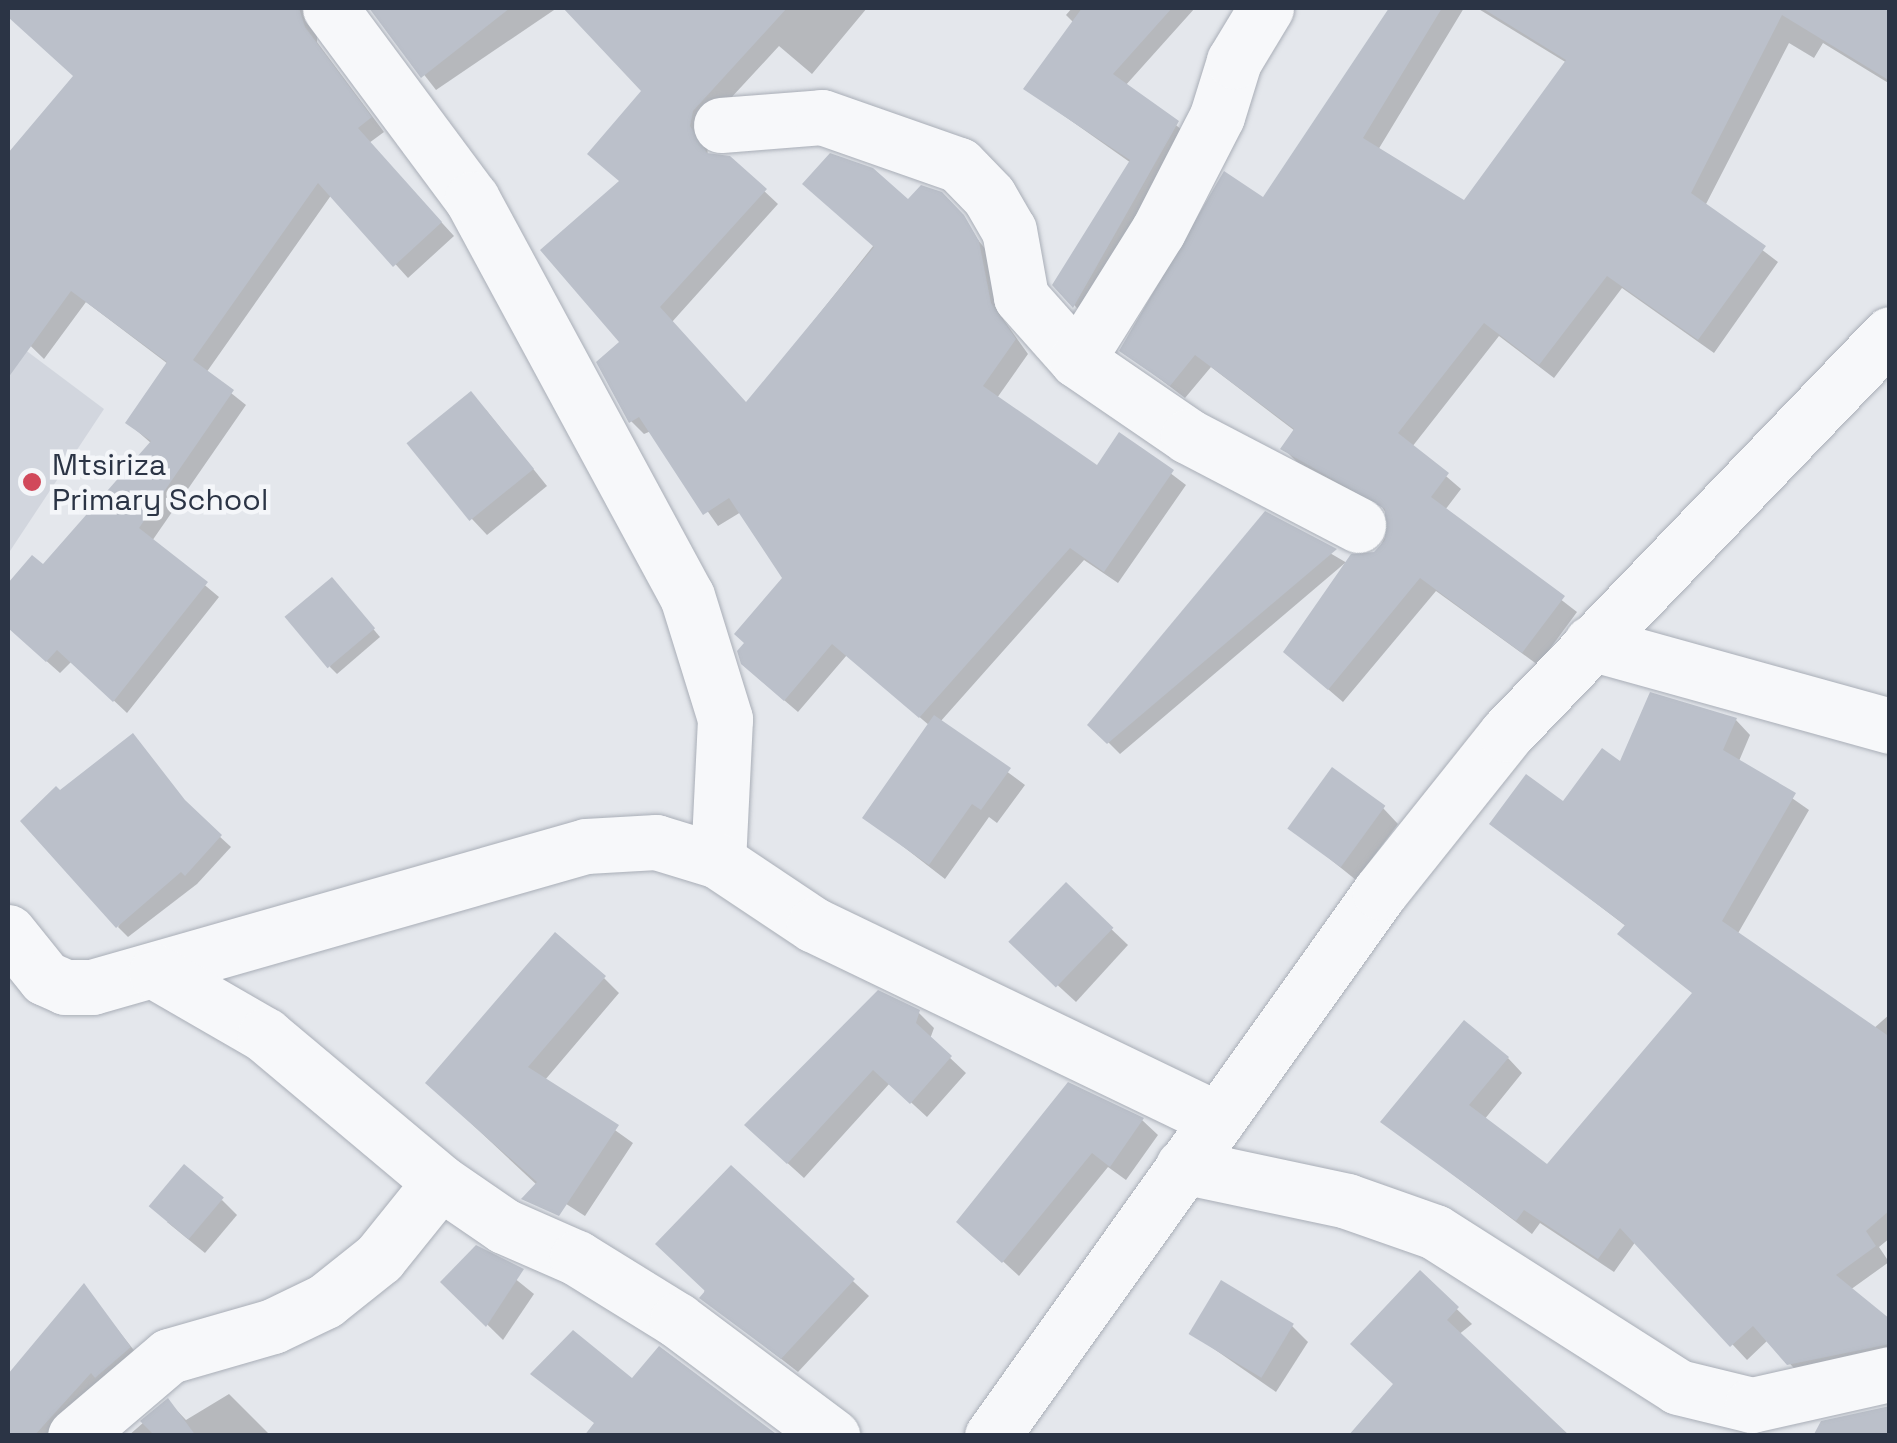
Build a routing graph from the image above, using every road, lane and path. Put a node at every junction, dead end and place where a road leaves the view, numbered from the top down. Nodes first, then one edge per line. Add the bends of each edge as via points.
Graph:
1 (330, 8) edge
2 (1266, 8) edge
3 (721, 125) dead end
4 (1890, 334) edge
5 (1077, 360) junction
6 (1358, 525) dead end
7 (1592, 643) junction
8 (1890, 726) edge
9 (718, 860) junction
10 (8, 932) edge
11 (156, 972) junction
12 (1218, 1119) junction
13 (1183, 1166) junction
14 (440, 1182) junction
15 (1890, 1374) edge
16 (75, 1436) edge
17 (832, 1436) edge
18 (992, 1436) edge

1 - 9 street via 472,199 687,596 725,719
2 - 5 street via 1234,62 1218,116 1158,231
3 - 5 street via 822,117 959,165 989,196 1008,230 1021,296
4 - 7 street
5 - 6 street via 1188,436
7 - 8 street
7 - 12 street via 1506,734 1392,878
9 - 11 street via 656,842 586,846
9 - 12 street via 814,925
10 - 11 street via 45,978 65,987
11 - 14 street via 279,1046
12 - 13 street
13 - 15 street via 1347,1201 1435,1232 1678,1387 1752,1405
13 - 18 street
14 - 16 street via 379,1258 325,1301 274,1326 168,1356
14 - 17 street via 504,1226 577,1258 678,1320

